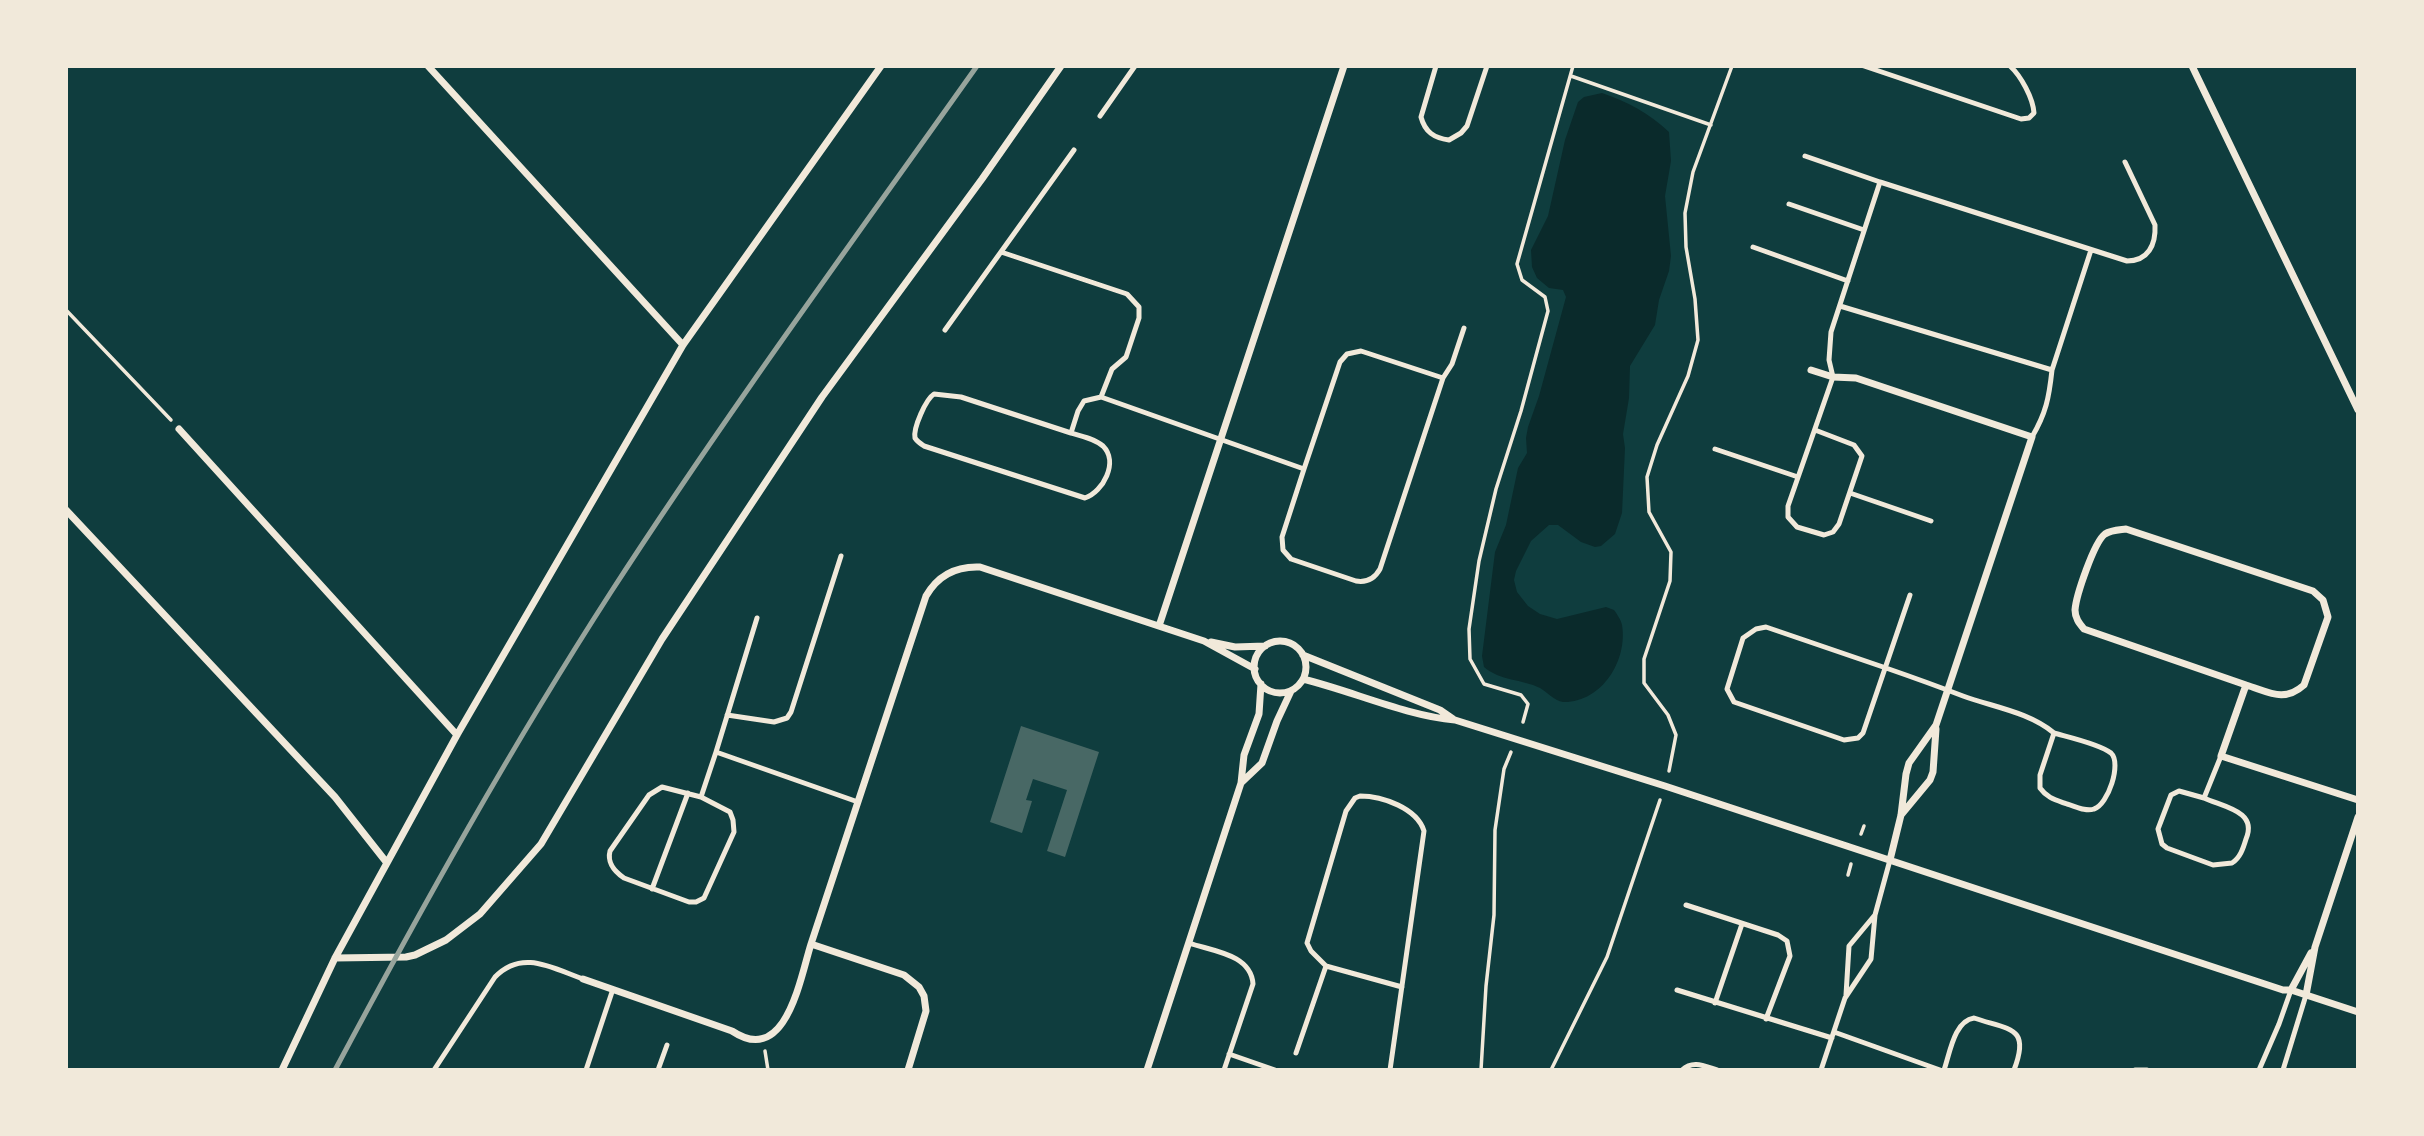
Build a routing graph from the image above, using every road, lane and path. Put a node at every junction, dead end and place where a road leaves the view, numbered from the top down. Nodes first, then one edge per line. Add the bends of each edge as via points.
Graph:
1 (428, 66) edge
2 (881, 66) edge
3 (1061, 66) edge
4 (1135, 66) edge
5 (1344, 66) edge
6 (1436, 66) edge
7 (1487, 66) edge
8 (1573, 66) edge
9 (1732, 66) edge
10 (1864, 66) edge
11 (2010, 66) edge
12 (2192, 66) edge
13 (1570, 76) junction
14 (1100, 116) dead end
15 (1711, 125) junction
16 (1074, 150) dead end
17 (1805, 156) dead end
18 (2124, 162) dead end
19 (1880, 182) junction
20 (1789, 204) dead end
21 (1864, 230) junction
22 (1753, 247) dead end
23 (2091, 250) junction
24 (1001, 252) junction
25 (1848, 281) junction
26 (1840, 306) junction
27 (66, 310) edge
28 (1464, 328) dead end
29 (945, 330) dead end
30 (683, 345) junction
31 (1811, 370) dead end
32 (2052, 370) junction
33 (1833, 377) junction
34 (1443, 378) junction
35 (1101, 397) junction
36 (2357, 411) edge
37 (179, 429) joint
38 (1815, 430) junction
39 (1071, 433) junction
40 (2032, 437) junction
41 (1221, 439) junction
42 (1715, 449) dead end
43 (1304, 469) junction
44 (1798, 477) junction
45 (1850, 493) junction
46 (66, 510) edge
47 (1931, 521) dead end
48 (841, 556) dead end
49 (1910, 595) dead end
50 (757, 618) dead end
51 (1159, 626) junction
52 (1204, 641) junction
53 (1265, 646) junction
54 (1303, 655) junction
55 (1886, 668) junction
56 (1255, 669) junction
57 (1303, 679) junction
58 (1261, 684) junction
59 (2246, 685) junction
60 (1948, 690) junction
61 (1291, 691) junction
62 (727, 715) junction
63 (1455, 720) junction
64 (1523, 722) dead end
65 (1936, 725) junction
66 (2054, 733) junction
67 (457, 735) junction
68 (716, 752) junction
69 (1511, 752) dead end
70 (2221, 756) junction
71 (1669, 771) dead end
72 (1241, 783) junction
73 (688, 793) junction
74 (701, 797) junction
75 (2204, 798) junction
76 (1660, 800) dead end
77 (2357, 800) edge
78 (858, 802) junction
79 (1901, 815) junction
80 (2357, 817) edge
81 (1864, 826) dead end
82 (1861, 834) dead end
83 (1889, 860) junction
84 (387, 863) junction
85 (1851, 864) dead end
86 (1848, 875) dead end
87 (652, 889) junction
88 (1686, 905) dead end
89 (1875, 915) junction
90 (1742, 924) junction
91 (1189, 943) junction
92 (811, 944) junction
93 (2315, 947) junction
94 (335, 958) junction
95 (1326, 966) junction
96 (583, 979) joint
97 (1402, 987) junction
98 (613, 989) junction
99 (1677, 990) dead end
100 (2291, 990) junction
101 (2306, 995) junction
102 (1845, 998) junction
103 (1715, 1003) junction
104 (2357, 1013) edge
105 (1766, 1019) junction
106 (1833, 1035) junction
107 (763, 1038) junction
108 (667, 1045) dead end
109 (1296, 1052) dead end
110 (1230, 1054) junction
111 (282, 1069) edge
112 (434, 1069) edge
113 (586, 1069) edge
114 (658, 1069) edge
115 (768, 1069) edge
116 (908, 1069) edge
117 (1147, 1069) edge
118 (1224, 1069) edge
119 (1275, 1069) edge
120 (1390, 1069) edge
121 (1481, 1069) edge
122 (1551, 1069) edge
123 (1682, 1069) edge
124 (1717, 1069) edge
125 (1821, 1069) edge
126 (1942, 1069) edge
127 (2014, 1069) edge
128 (2135, 1069) edge
129 (2147, 1069) edge
130 (2259, 1069) edge
131 (2283, 1069) edge

1 - 30 street
2 - 30 street
3 - 94 street via 814,408 663,639 541,844 480,914 446,940 406,957
4 - 14 lane
5 - 41 street
6 - 7 lane via 1421,117 1427,131 1449,140 1467,126
8 - 13 path
9 - 15 path
10 - 11 lane via 2029,118 2034,106
12 - 36 street
13 - 15 path
13 - 64 path via 1517,264 1522,280 1545,297 1548,311 1496,489 1469,629 1469,659 1476,674 1484,684 1521,695 1528,704
15 - 71 path via 1693,172 1685,213 1698,340 1647,477 1649,512 1671,552 1670,581 1644,659 1644,683 1668,715 1676,735
16 - 24 lane
17 - 19 lane
18 - 23 lane via 2155,225 2151,248 2137,261
19 - 21 lane
19 - 23 lane
20 - 21 lane
21 - 25 lane
22 - 25 lane
23 - 32 lane
24 - 29 lane
24 - 35 lane via 1127,294 1136,302 1139,318 1128,353 1112,369
25 - 26 lane
26 - 32 lane
26 - 33 lane via 1829,347
27 - 37 path
28 - 34 lane
30 - 67 street
31 - 33 street
32 - 40 lane via 2048,402
33 - 38 lane
33 - 40 street via 1856,378
34 - 43 lane via 1361,351 1347,354 1340,362
34 - 43 lane via 1380,569 1371,579 1356,581 1291,559 1283,550 1282,537
35 - 39 lane via 1084,401
35 - 41 lane
37 - 67 street
38 - 44 lane
38 - 45 lane via 1848,442 1862,456
39 - 39 lane via 1095,441 1109,457 1102,486 1085,498 924,446 915,434 925,401 940,393
40 - 60 street
41 - 43 lane
41 - 51 street
42 - 44 lane
44 - 45 lane via 1788,506 1788,517 1797,527 1824,535 1833,532
45 - 47 lane
46 - 84 street via 335,797
48 - 62 lane via 787,718 774,722
49 - 55 lane
50 - 62 lane
51 - 52 street
51 - 78 street via 980,567 948,573 926,596
52 - 53 street
52 - 56 street
53 - 54 street via 1282,641
53 - 56 street via 1255,660
54 - 57 street
54 - 63 street
55 - 55 lane via 1863,733 1851,740 1734,702 1727,689 1743,638 1766,627
55 - 60 lane
56 - 58 street
57 - 61 street
57 - 63 street via 1434,718
58 - 61 street via 1275,692
58 - 72 street via 1259,715 1244,755
59 - 59 street via 2084,629 2075,609 2098,541 2113,530 2126,529 2313,592 2323,600 2328,617 2304,685 2288,695
59 - 70 street
60 - 65 street
60 - 66 lane via 2041,722
61 - 72 street via 1262,762
62 - 68 lane
63 - 83 street
65 - 79 street via 1909,763
65 - 79 street via 1930,780
66 - 66 lane via 2108,750 2114,758 2116,768 2098,808 2088,810 2049,797 2040,788
67 - 84 street
68 - 74 lane
68 - 78 lane
69 - 121 path via 1495,830 1494,915
70 - 75 lane
70 - 77 street
72 - 91 street
73 - 74 lane
73 - 87 lane
73 - 87 lane via 662,787 649,795 610,851 608,858 615,873
74 - 87 lane via 724,807 734,825 708,894 701,901 689,902
75 - 75 lane via 2179,791 2171,794 2159,837 2167,848 2213,865 2232,863 2248,835 2248,822 2239,812
76 - 122 path via 1607,957
78 - 92 street
79 - 83 street
80 - 93 street
81 - 82 path
83 - 89 lane
83 - 100 street
84 - 94 street
85 - 86 path
88 - 90 lane
89 - 102 lane via 1871,959
89 - 102 lane via 1849,946
90 - 103 lane
90 - 105 lane via 1778,934 1791,950
91 - 110 lane via 1239,959 1252,974 1253,984
91 - 117 street
92 - 107 street via 783,1024
92 - 116 street via 904,975 919,987 926,1011
93 - 100 street
93 - 101 street
94 - 111 street
95 - 97 lane
95 - 97 lane via 1308,947 1307,935 1346,811 1355,798 1365,795 1404,807 1424,831
95 - 109 lane
96 - 98 street
96 - 112 lane via 521,961 502,969
97 - 120 lane
98 - 107 street via 747,1039
98 - 113 lane
99 - 103 lane
100 - 101 street
100 - 130 lane
101 - 104 street
101 - 131 lane
102 - 106 lane
103 - 105 lane
105 - 106 lane
106 - 125 lane
106 - 126 lane
107 - 115 path
108 - 114 lane
110 - 118 lane
110 - 119 lane
123 - 124 lane via 1692,1064
126 - 127 lane via 1958,1030 1971,1018 2018,1036 2021,1051
128 - 129 lane

